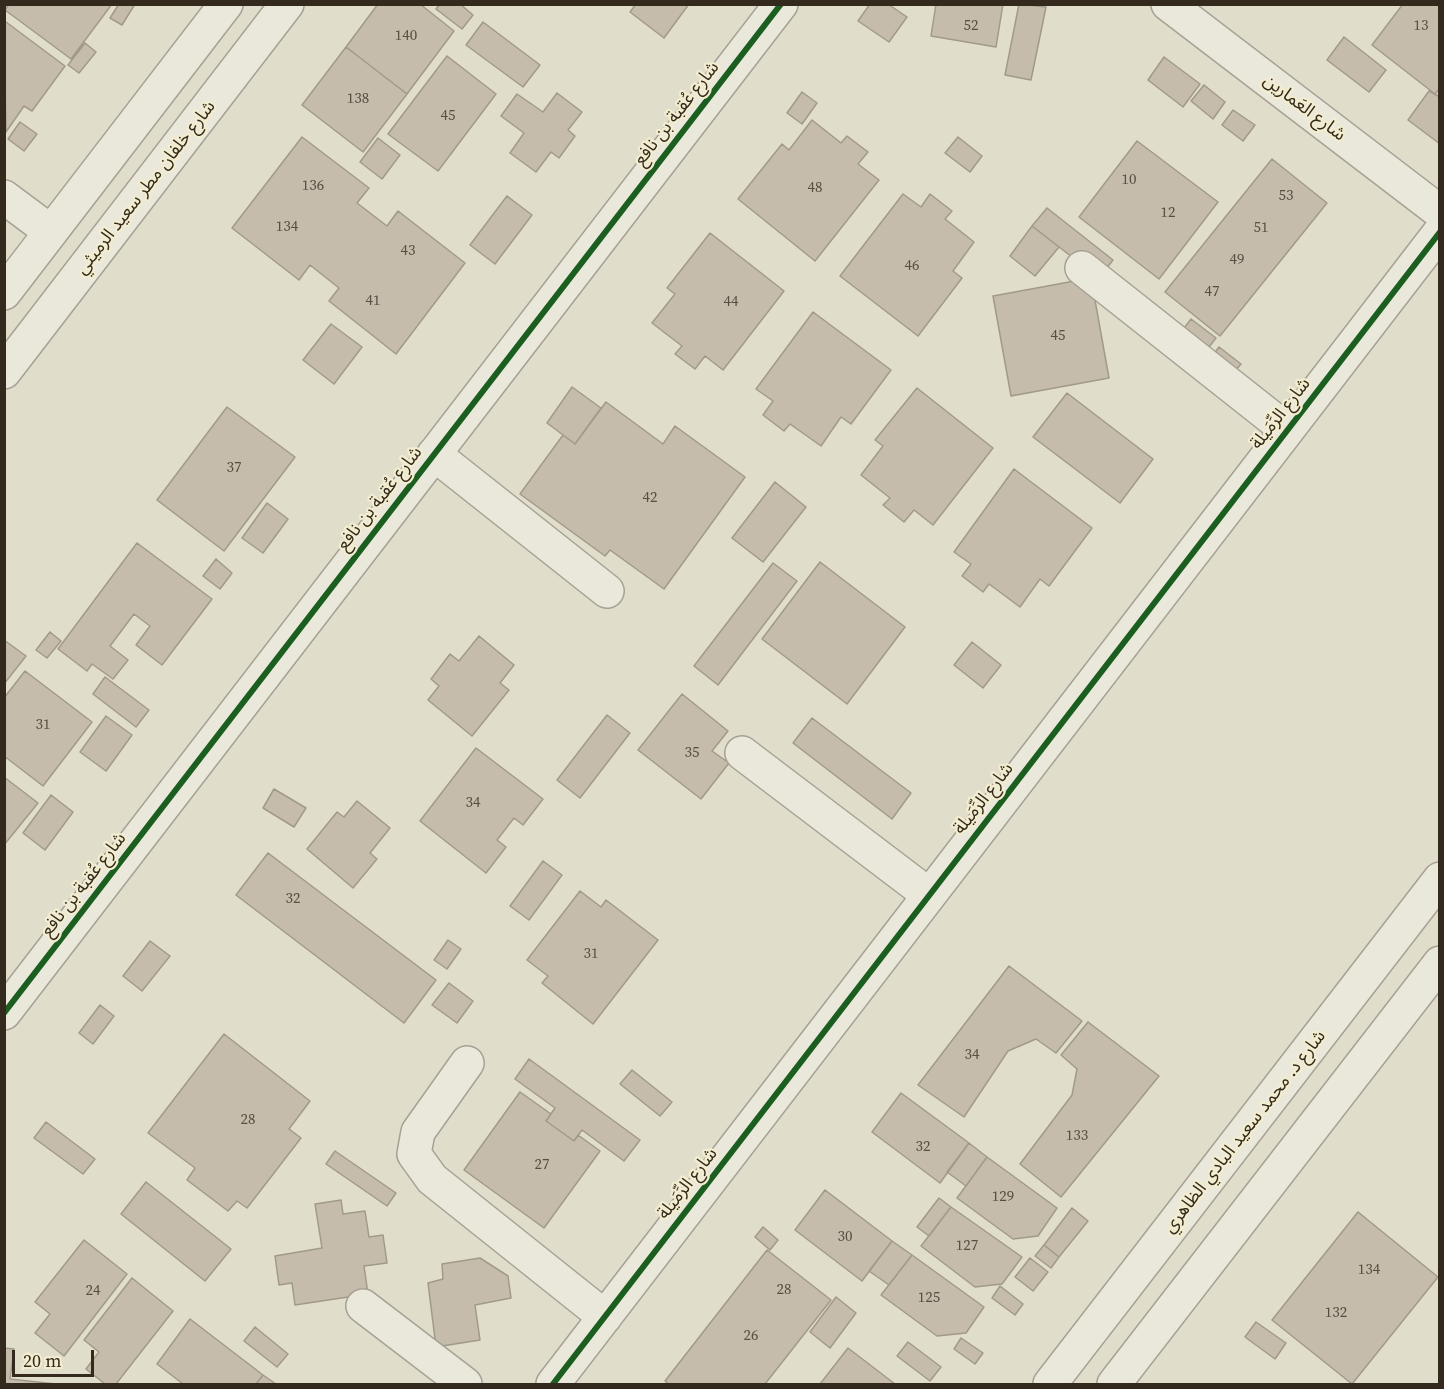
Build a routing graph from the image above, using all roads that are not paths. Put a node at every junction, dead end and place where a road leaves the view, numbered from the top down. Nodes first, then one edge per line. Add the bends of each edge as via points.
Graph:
1 (226, 4) edge
2 (287, 4) edge
3 (781, 4) edge
4 (1168, 4) edge
5 (4, 197) edge
6 (1440, 212) edge
7 (51, 232) junction
8 (1440, 232) edge
9 (1082, 268) dead end
10 (4, 293) edge
11 (4, 372) edge
12 (1287, 430) junction
13 (434, 454) junction
14 (607, 591) dead end
15 (742, 753) dead end
16 (1440, 879) edge
17 (929, 895) junction
18 (1440, 963) edge
19 (4, 1013) edge
20 (467, 1063) dead end
21 (363, 1306) dead end
22 (604, 1317) junction
23 (465, 1384) edge
24 (553, 1384) edge
25 (1050, 1384) edge
26 (1114, 1384) edge

1 - 7 street
2 - 11 street, شارع خلفان مطر سعيد الرميثي
3 - 13 street, شارع عُقبة بن نافع
4 - 6 street, شارع العَمارين
5 - 7 street
7 - 10 street
8 - 12 street, شارع الرِّمَيلة
9 - 12 street
12 - 17 street, شارع الرِّمَيلة
13 - 14 street
13 - 19 street, شارع عُقبة بن نافع
15 - 17 street
16 - 25 street, شارع د. محمد سعيد البادي الظاهري
17 - 22 street, شارع الرِّمَيلة
18 - 26 street
20 - 22 street via 418,1132 414,1154 432,1179
21 - 23 street
22 - 24 street, شارع الرِّمَيلة

